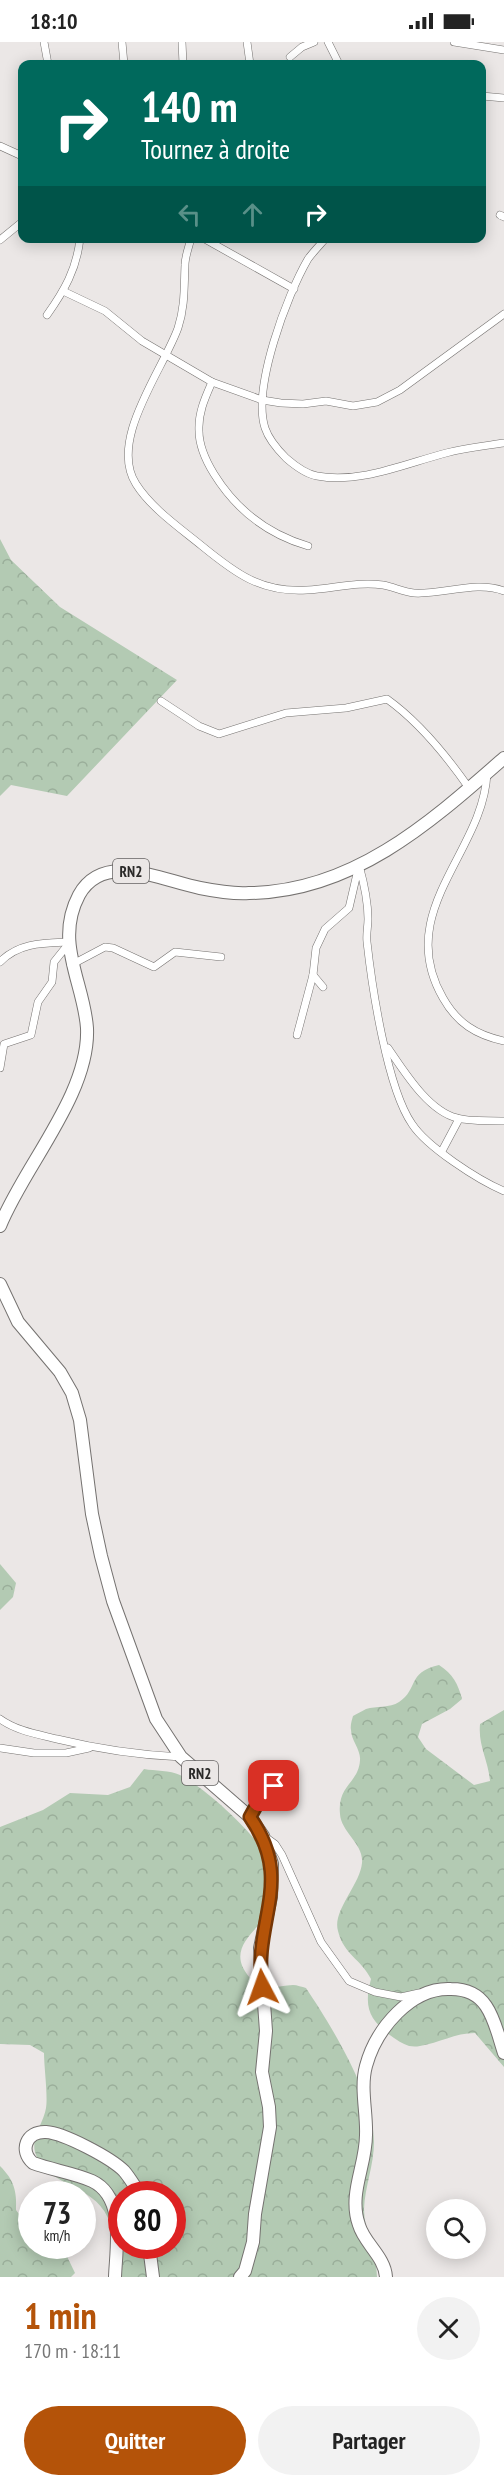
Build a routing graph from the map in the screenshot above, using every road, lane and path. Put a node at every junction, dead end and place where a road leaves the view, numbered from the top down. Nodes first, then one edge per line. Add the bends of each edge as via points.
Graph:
1 (44, 42) edge
2 (123, 42) edge
3 (182, 42) edge
4 (247, 42) edge
5 (314, 42) edge
6 (328, 42) edge
7 (454, 42) edge
8 (504, 50) edge
9 (290, 57) dead end
10 (47, 60) edge
11 (124, 60) edge
12 (183, 60) edge
13 (249, 60) edge
14 (337, 60) edge
15 (486, 96) edge
16 (504, 98) edge
17 (0, 146) edge
18 (18, 154) edge
19 (18, 225) edge
20 (0, 240) edge
21 (80, 243) edge
22 (189, 243) edge
23 (214, 243) edge
24 (322, 243) edge
25 (294, 289) junction
26 (63, 291) junction
27 (504, 314) edge
28 (47, 315) dead end
29 (166, 355) junction
30 (212, 382) junction
31 (262, 400) junction
32 (504, 443) edge
33 (309, 546) dead end
34 (504, 591) edge
35 (161, 701) dead end
36 (504, 758) edge
37 (487, 773) junction
38 (470, 788) junction
39 (360, 865) junction
40 (70, 942) junction
41 (221, 957) dead end
42 (0, 962) edge
43 (71, 965) junction
44 (313, 975) junction
45 (323, 987) dead end
46 (297, 1035) dead end
47 (504, 1041) edge
48 (385, 1044) junction
49 (0, 1068) edge
50 (459, 1119) junction
51 (504, 1121) edge
52 (442, 1152) junction
53 (504, 1191) edge
54 (0, 1226) edge
55 (0, 1284) edge
56 (0, 1719) edge
57 (91, 1747) junction
58 (0, 1748) edge
59 (181, 1757) junction
60 (276, 1772) dead end
61 (250, 1817) junction
62 (263, 1836) junction
63 (436, 1988) junction
64 (504, 2053) edge
65 (131, 2181) edge
66 (108, 2197) edge
67 (116, 2259) edge
68 (151, 2259) edge
69 (115, 2277) edge
70 (153, 2277) edge
71 (240, 2277) edge
72 (386, 2277) edge

1 - 10 street
2 - 11 street
3 - 12 street
4 - 13 street
5 - 9 street
6 - 14 street
7 - 8 street
15 - 16 street
17 - 18 street
19 - 20 street
21 - 26 street via 70,280
22 - 29 street via 185,299
23 - 25 street
24 - 25 street via 309,258
25 - 31 street via 267,366
26 - 28 street
26 - 29 street via 105,311
27 - 31 street via 400,390 377,402 353,406 326,401 303,404
29 - 30 street
29 - 34 street via 131,435 130,473 147,498 242,576 274,590 384,585 415,593 482,587
30 - 31 street
30 - 33 street via 201,408 199,432 207,463 238,507 285,539
31 - 32 street via 265,428 277,449 294,465 315,476 344,479 471,447
35 - 38 street via 219,734 286,713 346,708 387,699 446,755
36 - 37 highway, RN2
37 - 38 highway, RN2
37 - 47 street via 486,792 440,891 427,948 430,970 450,1010 474,1031
38 - 39 highway, RN2 via 397,846
39 - 40 highway, RN2 via 327,879 249,893 201,888 125,870 107,872 80,894 72,912
39 - 44 street via 349,908 325,929 316,948
39 - 48 street via 366,892 367,939
40 - 42 street via 15,950
40 - 43 highway, RN2
40 - 49 street via 54,962 52,982 38,1002 31,1035 4,1044
41 - 43 street via 175,952 154,967 105,947
43 - 54 highway, RN2 via 87,1029 82,1067 62,1113
44 - 45 street
44 - 46 street
48 - 50 street via 429,1101
48 - 52 street via 401,1106 413,1125
50 - 51 street
50 - 52 street
52 - 53 street
55 - 59 highway, RN2 via 18,1322 60,1372 72,1394 80,1420 92,1514 113,1601 156,1719
56 - 57 street via 20,1730
57 - 58 street via 66,1753
57 - 59 street
59 - 61 highway, RN2
60 - 61 street via 274,1786 260,1799
61 - 62 highway, RN2
62 - 63 street via 282,1855 321,1942 349,1981 400,1997
62 - 71 highway, RN2 via 272,1864 271,1897 260,1948 266,2031 262,2072 270,2127 253,2242
63 - 64 highway via 464,1989 486,2005
63 - 72 highway via 417,1996 393,2018 373,2047 365,2068 366,2137 355,2212 359,2228
65 - 66 highway via 111,2161 59,2135 35,2134 25,2148 33,2163 94,2182
67 - 69 highway
68 - 70 highway

